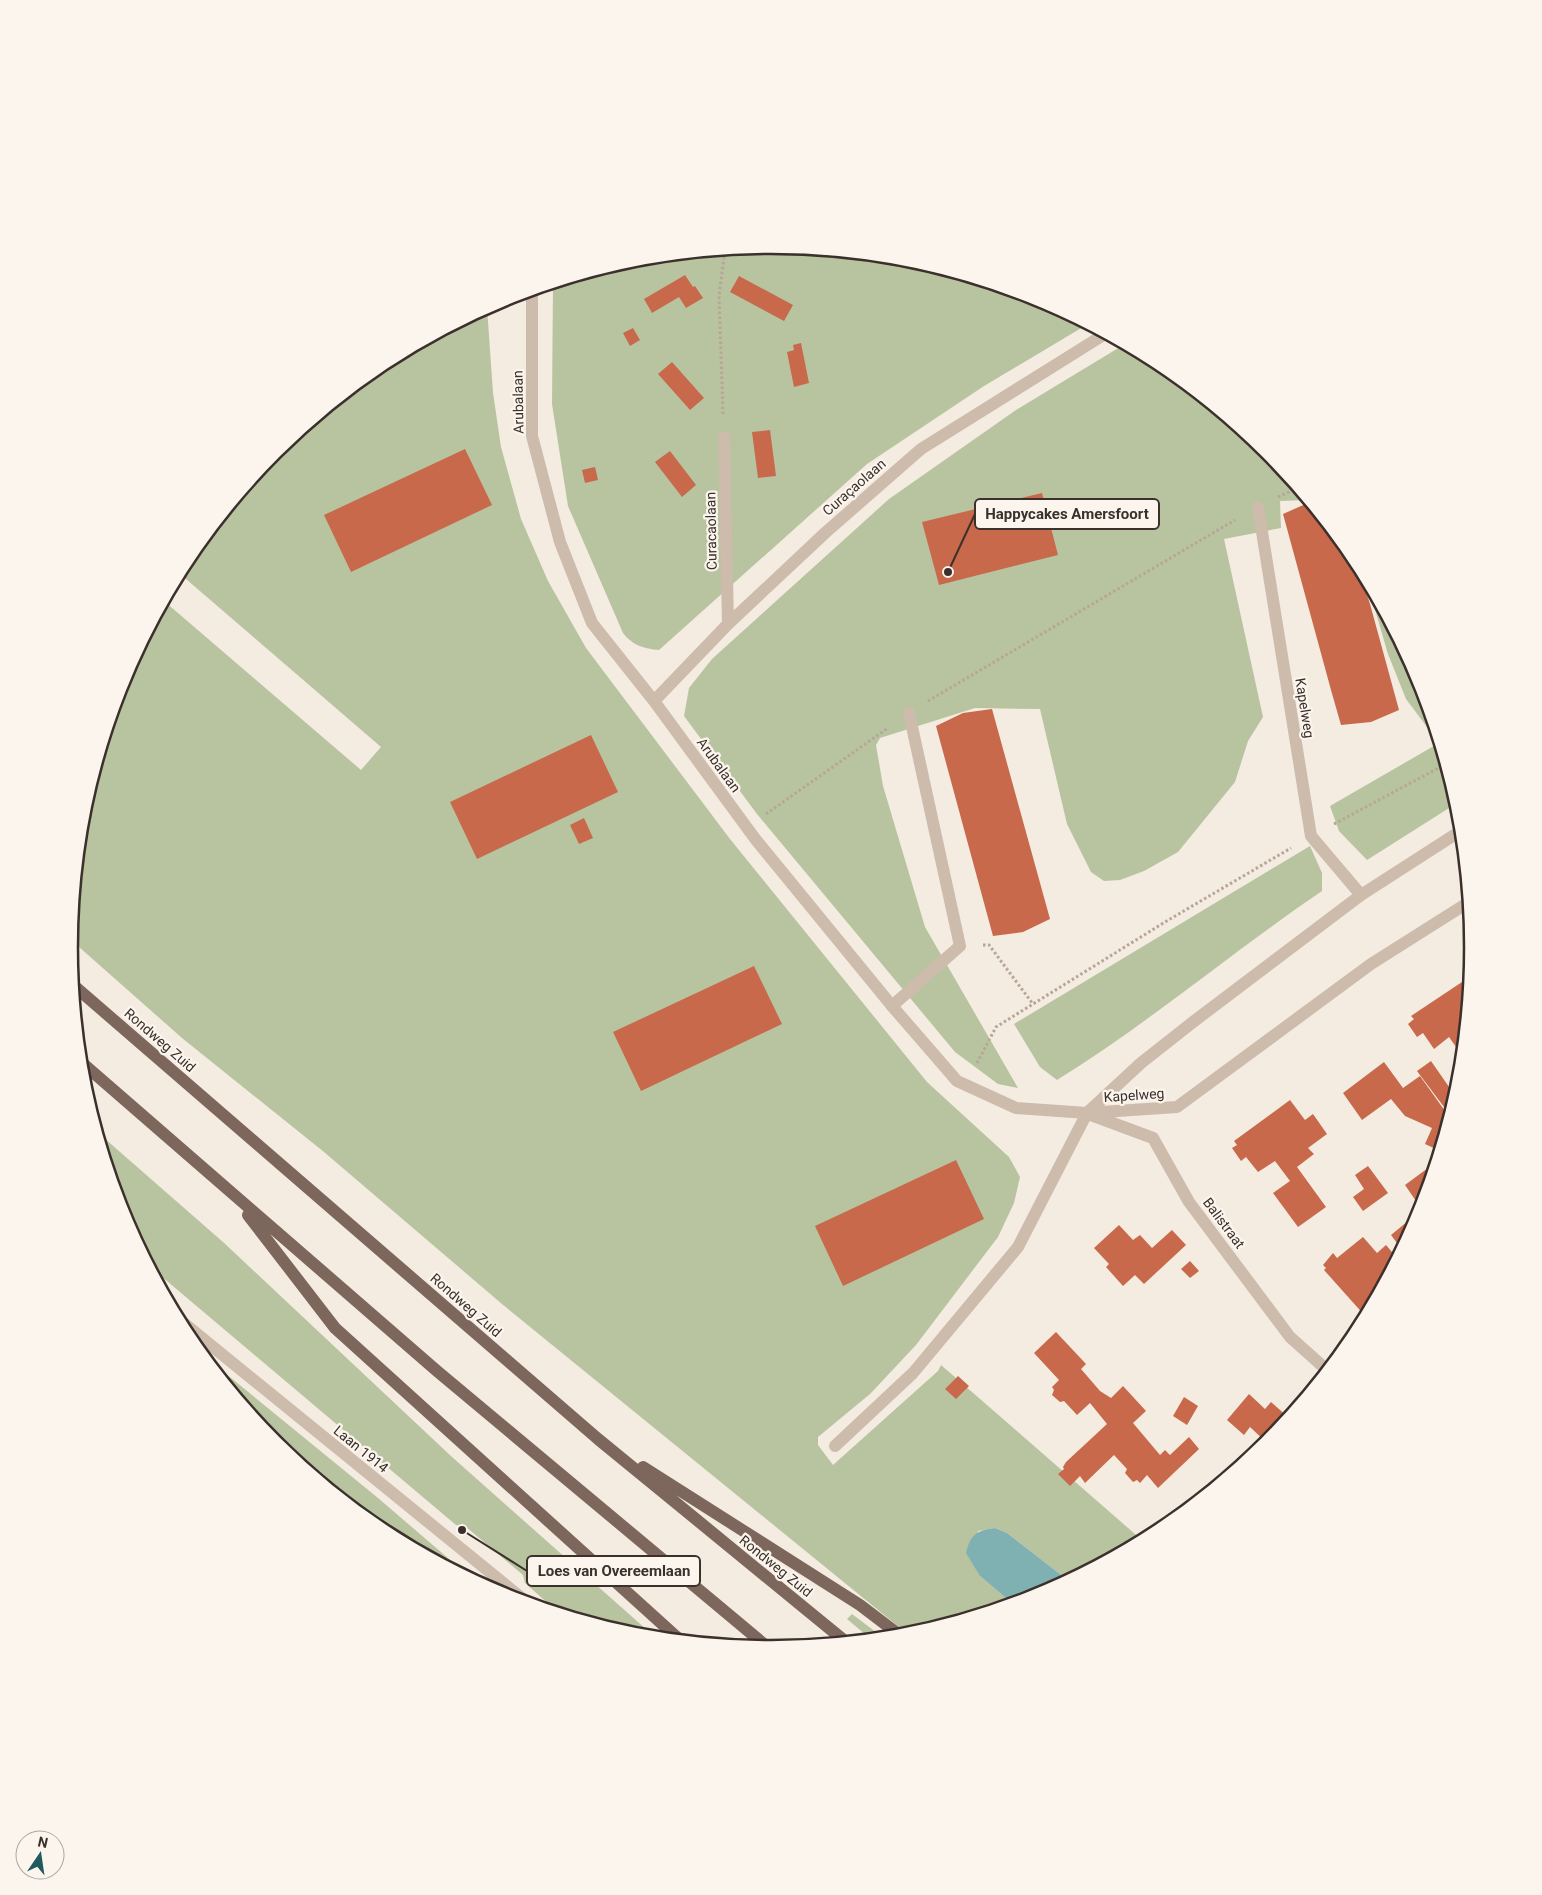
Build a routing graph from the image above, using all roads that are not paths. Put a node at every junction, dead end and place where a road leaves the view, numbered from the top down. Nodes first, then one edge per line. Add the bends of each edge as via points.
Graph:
1 (532, 297) edge
2 (1100, 337) edge
3 (724, 437) road end
4 (1258, 507) road end
5 (728, 624) junction
6 (654, 701) junction
7 (909, 713) road end
8 (1455, 835) edge
9 (1361, 895) junction
10 (1463, 906) edge
11 (79, 990) edge
12 (892, 1006) junction
13 (88, 1068) edge
14 (1087, 1113) junction
15 (231, 1193) junction
16 (192, 1330) edge
17 (1323, 1367) edge
18 (598, 1439) junction
19 (835, 1446) dead end
20 (512, 1590) edge
21 (893, 1630) edge
22 (673, 1634) edge
23 (840, 1637) edge
24 (760, 1641) edge

1 - 6 street, Arubalaan via 532,436 560,542 592,623
2 - 5 street, Curaçaolaan via 921,449 824,532
3 - 5 street, Curacaolaan
4 - 9 street, Kapelweg via 1311,836
5 - 6 street, Curaçaolaan
6 - 12 street, Arubalaan via 746,827
7 - 12 street via 960,946
8 - 9 street, Kapelweg
9 - 14 street, Kapelweg via 1148,1057
10 - 14 street, Kapelweg via 1370,964 1177,1107
11 - 18 main road, Rondweg Zuid
12 - 14 street, Arubalaan via 949,1073 966,1086 1016,1108
13 - 15 main road
14 - 17 street, Balistraat via 1153,1138 1189,1202 1290,1337
14 - 19 street via 1018,1247 913,1373
15 - 22 main road via 335,1328
15 - 24 main road
16 - 20 street, Laan 1914
18 - 21 main road via 860,1605
18 - 23 main road, Rondweg Zuid

